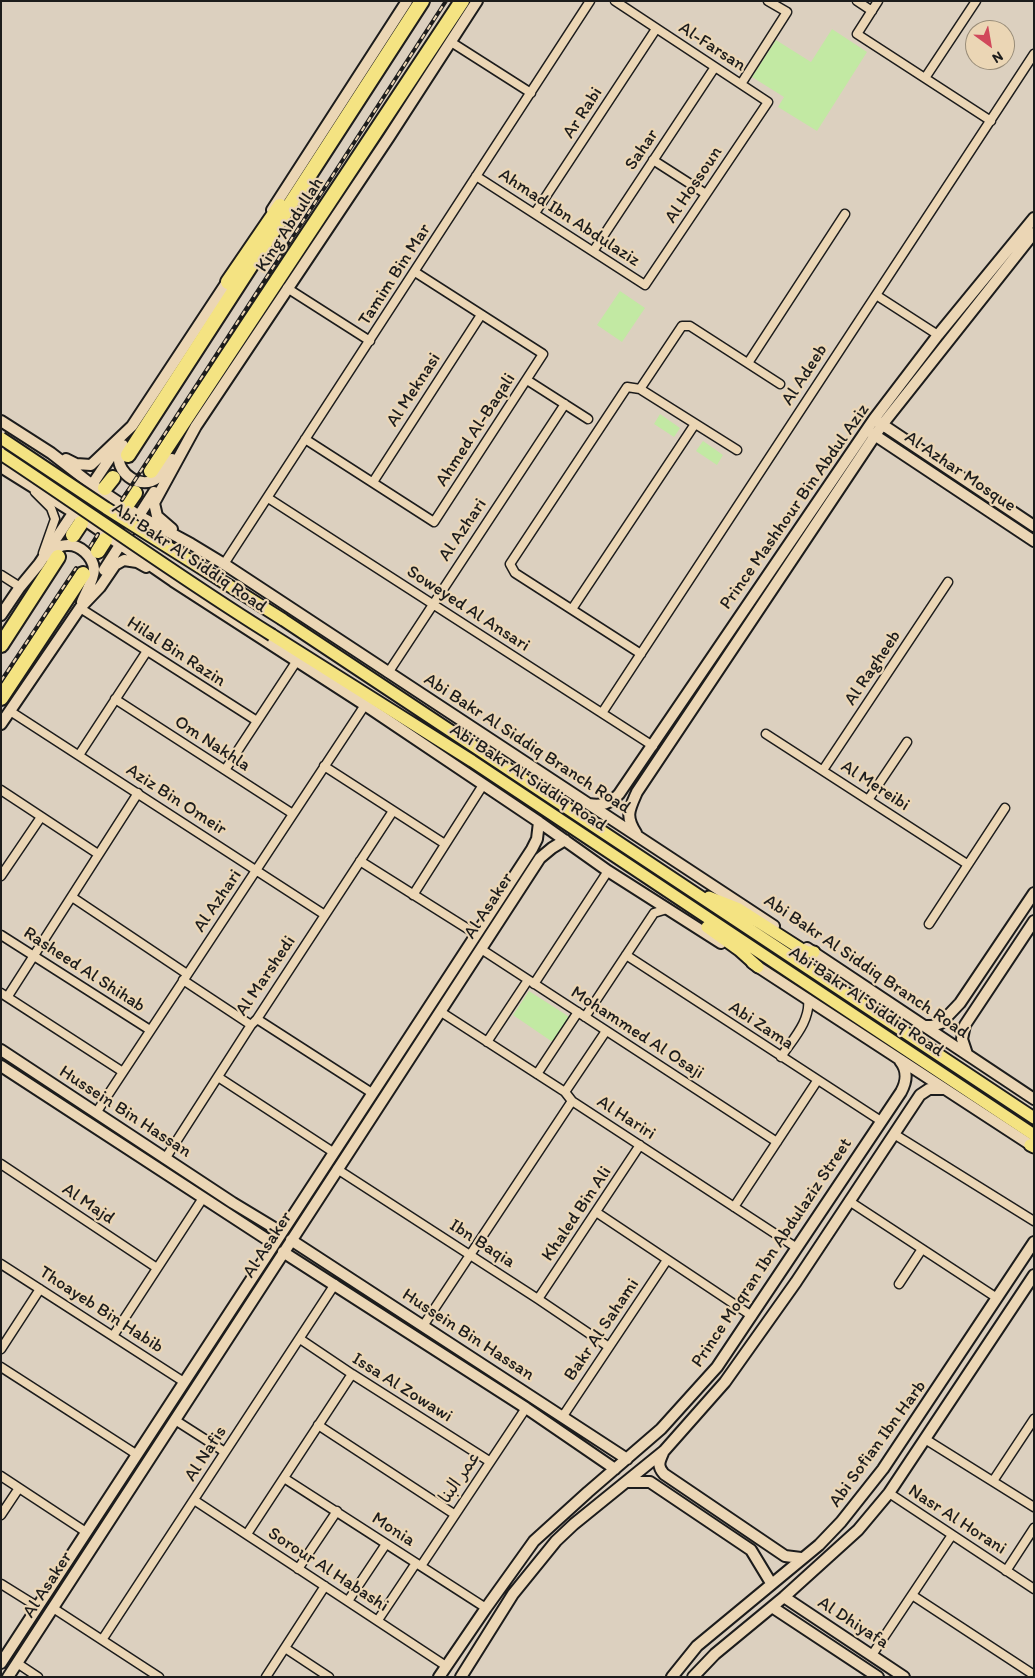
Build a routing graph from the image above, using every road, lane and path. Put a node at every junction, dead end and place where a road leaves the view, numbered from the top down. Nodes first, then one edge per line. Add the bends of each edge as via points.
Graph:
1 (407, 1) edge
2 (422, 1) edge
3 (462, 1) edge
4 (470, 1) edge
5 (477, 1) edge
6 (590, 1) edge
7 (615, 1) edge
8 (857, 1) edge
9 (878, 1) edge
10 (976, 1) edge
11 (771, 2) edge
12 (872, 10) junction
13 (656, 29) junction
14 (452, 42) junction
15 (1034, 54) edge
16 (715, 67) junction
17 (925, 78) junction
18 (740, 84) junction
19 (531, 93) junction
20 (768, 102) joint
21 (354, 108) junction
22 (991, 121) junction
23 (654, 160) junction
24 (476, 176) junction
25 (340, 184) junction
26 (706, 194) junction
27 (535, 213) junction
28 (845, 214) dead end
29 (1034, 218) edge
30 (1034, 233) edge
31 (594, 250) junction
32 (415, 272) junction
33 (228, 282) junction
34 (645, 284) joint
35 (287, 288) junction
36 (876, 295) junction
37 (481, 315) junction
38 (938, 335) junction
39 (370, 341) junction
40 (748, 363) junction
41 (527, 380) junction
42 (780, 384) dead end
43 (640, 390) junction
44 (565, 404) junction
45 (588, 419) dead end
46 (1, 421) edge
47 (878, 422) junction
48 (695, 424) junction
49 (132, 426) junction
50 (196, 426) junction
51 (871, 432) junction
52 (1, 438) edge
53 (305, 439) junction
54 (737, 450) dead end
55 (51, 453) junction
56 (1, 454) edge
57 (128, 456) dead end
58 (1, 467) edge
59 (151, 471) dead end
60 (24, 481) junction
61 (373, 482) junction
62 (91, 484) junction
63 (268, 498) junction
64 (98, 510) junction
65 (111, 514) junction
66 (139, 516) junction
67 (76, 523) junction
68 (1033, 526) edge
69 (1030, 538) edge
70 (121, 544) junction
71 (191, 544) junction
72 (58, 556) dead end
73 (39, 564) junction
74 (224, 564) junction
75 (83, 574) dead end
76 (1, 575) edge
77 (173, 581) junction
78 (948, 582) dead end
79 (20, 587) junction
80 (432, 604) junction
81 (80, 608) junction
82 (572, 609) junction
83 (1, 614) edge
84 (1, 645) edge
85 (146, 652) junction
86 (641, 654) junction
87 (296, 662) junction
88 (388, 673) junction
89 (1, 698) edge
90 (115, 699) junction
91 (364, 706) junction
92 (10, 711) junction
93 (602, 713) junction
94 (257, 721) junction
95 (1, 724) edge
96 (766, 734) dead end
97 (907, 742) dead end
98 (652, 746) junction
99 (79, 755) junction
100 (324, 766) junction
101 (225, 770) junction
102 (823, 770) junction
103 (482, 785) junction
104 (1, 790) edge
105 (622, 790) junction
106 (138, 793) junction
107 (634, 798) junction
108 (868, 800) junction
109 (586, 804) junction
110 (1005, 808) dead end
111 (393, 811) junction
112 (292, 814) junction
113 (41, 817) junction
114 (538, 822) junction
115 (638, 836) junction
116 (565, 840) junction
117 (445, 844) junction
118 (532, 849) junction
119 (98, 854) junction
120 (540, 858) junction
121 (360, 861) junction
122 (967, 864) junction
123 (256, 870) junction
124 (608, 871) junction
125 (1, 876) edge
126 (649, 879) junction
127 (1034, 893) edge
128 (413, 895) junction
129 (699, 895) junction
130 (72, 897) junction
131 (651, 898) junction
132 (667, 909) junction
133 (654, 913) junction
134 (325, 915) junction
135 (1034, 921) edge
136 (929, 924) dead end
137 (1, 934) edge
138 (476, 934) junction
139 (481, 949) junction
140 (814, 952) junction
141 (34, 956) junction
142 (626, 956) junction
143 (758, 967) junction
144 (451, 972) junction
145 (185, 977) junction
146 (462, 978) junction
147 (531, 982) junction
148 (4, 995) edge
149 (808, 999) junction
150 (960, 1003) junction
151 (441, 1012) junction
152 (581, 1014) junction
153 (973, 1014) junction
154 (254, 1022) junction
155 (922, 1026) junction
156 (150, 1030) junction
157 (606, 1031) junction
158 (487, 1042) junction
159 (1, 1050) edge
160 (967, 1054) junction
161 (781, 1057) junction
162 (898, 1059) junction
163 (1, 1066) edge
164 (123, 1072) junction
165 (537, 1074) junction
166 (218, 1077) junction
167 (817, 1081) junction
168 (945, 1090) junction
169 (565, 1092) junction
170 (372, 1093) junction
171 (1034, 1099) edge
172 (572, 1100) junction
173 (888, 1110) junction
174 (97, 1114) junction
175 (1034, 1118) edge
176 (904, 1119) junction
177 (881, 1122) junction
178 (92, 1125) junction
179 (894, 1134) junction
180 (777, 1142) junction
181 (1033, 1143) edge
182 (640, 1145) junction
183 (333, 1152) junction
184 (165, 1159) junction
185 (1, 1164) edge
186 (337, 1169) junction
187 (203, 1198) junction
188 (849, 1201) junction
189 (233, 1203) junction
190 (734, 1207) junction
191 (596, 1212) junction
192 (227, 1214) junction
193 (261, 1220) junction
194 (1034, 1221) edge
195 (254, 1230) junction
196 (282, 1232) junction
197 (291, 1240) junction
198 (1034, 1242) edge
199 (274, 1244) junction
200 (797, 1248) junction
201 (922, 1249) junction
202 (283, 1252) junction
203 (470, 1255) junction
204 (667, 1260) junction
205 (1, 1264) edge
206 (157, 1268) junction
207 (1034, 1275) edge
208 (335, 1284) junction
209 (899, 1284) dead end
210 (40, 1289) junction
211 (997, 1298) junction
212 (538, 1299) junction
213 (752, 1316) junction
214 (423, 1326) junction
215 (113, 1336) junction
216 (300, 1339) junction
217 (609, 1347) junction
218 (1, 1349) edge
219 (1, 1367) edge
220 (352, 1374) junction
221 (184, 1382) junction
222 (526, 1408) junction
223 (563, 1416) junction
224 (1034, 1419) edge
225 (175, 1420) junction
226 (318, 1425) junction
227 (925, 1439) junction
228 (664, 1450) junction
229 (225, 1452) junction
230 (136, 1454) junction
231 (892, 1456) junction
232 (626, 1459) junction
233 (490, 1461) junction
234 (907, 1466) junction
235 (615, 1469) junction
236 (124, 1474) junction
237 (1, 1476) edge
238 (284, 1478) junction
239 (993, 1481) junction
240 (134, 1482) junction
241 (627, 1482) junction
242 (19, 1488) junction
243 (889, 1493) junction
244 (194, 1500) junction
245 (1034, 1507) edge
246 (336, 1511) junction
247 (567, 1511) junction
248 (454, 1514) junction
249 (1, 1515) edge
250 (576, 1522) junction
251 (1034, 1528) edge
252 (86, 1532) junction
253 (247, 1534) junction
254 (952, 1535) junction
255 (386, 1544) junction
256 (802, 1558) junction
257 (419, 1564) junction
258 (298, 1569) junction
259 (1006, 1571) junction
260 (771, 1582) junction
261 (1, 1584) edge
262 (325, 1586) junction
263 (1034, 1589) edge
264 (912, 1595) junction
265 (784, 1597) junction
266 (348, 1601) junction
267 (794, 1604) junction
268 (38, 1607) junction
269 (772, 1607) junction
270 (53, 1608) junction
271 (486, 1608) junction
272 (785, 1615) junction
273 (378, 1620) junction
274 (102, 1640) junction
275 (285, 1648) junction
276 (872, 1655) junction
277 (1, 1663) edge
278 (17, 1663) junction
279 (446, 1666) junction
280 (1034, 1674) edge
281 (8, 1677) edge
282 (38, 1677) edge
283 (158, 1677) edge
284 (266, 1677) edge
285 (329, 1677) edge
286 (439, 1677) edge
287 (460, 1677) edge
288 (672, 1677) edge
289 (693, 1677) edge
290 (878, 1677) edge
291 (904, 1677) edge

1 - 33 street
2 - 21 highway, King Abdullah
3 - 25 highway, King Abdullah
4 - 25 highway
5 - 14 street
6 - 19 street, Tamim Bin Mar
7 - 13 street, Al-Farsan
8 - 12 street
9 - 12 street
10 - 17 street
11 - 18 street via 786,12
12 - 17 street via 857,34
13 - 16 street, Al-Farsan
13 - 27 street, Ar Rabi
14 - 19 street
14 - 35 street
15 - 22 street, Al Adeeb
16 - 18 street, Al-Farsan
16 - 23 street, Sahar
17 - 22 street
18 - 20 street, Al-Farsan
19 - 24 street, Tamim Bin Mar
20 - 26 street, Al Hossoun
21 - 33 highway via 285,198
21 - 57 highway, King Abdullah
22 - 36 street, Al Adeeb
23 - 26 street
23 - 31 street, Sahar
24 - 27 street, Ahmad Ibn Abdulaziz
24 - 32 street, Tamim Bin Mar
25 - 59 highway, King Abdullah
26 - 34 street, Al Hossoun
27 - 31 street, Ahmad Ibn Abdulaziz
28 - 40 street
29 - 38 street, Prince Mashhour Bin Abdul Aziz
30 - 47 street, Prince Mashhour Bin Abdul Aziz
31 - 34 street, Ahmad Ibn Abdulaziz
32 - 37 street
32 - 39 street, Tamim Bin Mar
33 - 49 street
35 - 39 street
35 - 50 street
36 - 38 street
36 - 86 street, Al Adeeb
37 - 41 street, Ahmed Al-Baqali via 543,354
37 - 61 street, Al Meknasi
38 - 47 street, Prince Mashhour Bin Abdul Aziz
39 - 53 street, Tamim Bin Mar
40 - 42 street
40 - 43 street via 690,326 682,326
41 - 44 street
41 - 61 street, Ahmed Al-Baqali via 434,522
43 - 48 street
43 - 82 street via 627,387 510,564 515,573
44 - 45 street
44 - 80 street, Al Azhari
46 - 55 street, Abi Bakr Al Siddiq Branch Road
47 - 51 street, Prince Mashhour Bin Abdul Aziz
47 - 68 street, Al Azhar Mosque
48 - 54 street
48 - 82 street
49 - 50 street via 118,454 119,462 132,480 145,482 157,478
49 - 55 street via 91,465 76,464
49 - 62 street
50 - 66 street
50 - 71 street via 154,504 156,516
51 - 69 street, Al Azhar Mosque
51 - 98 street, Prince Mashhour Bin Abdul Aziz
51 - 107 street, Prince Mashhour Bin Abdul Aziz
52 - 129 main road, Abi Bakr Al Siddiq Road, bridge
53 - 61 street
53 - 63 street, Tamim Bin Mar
55 - 62 street, Abi Bakr Al Siddiq Branch Road
56 - 126 main road, Abi Bakr Al Siddiq Road, bridge via 223,604 472,761
58 - 60 street
60 - 67 street
60 - 73 street via 51,508 55,519
62 - 64 street
62 - 65 street
62 - 66 street, Abi Bakr Al Siddiq Branch Road
62 - 67 street
63 - 74 street, Tamim Bin Mar
63 - 80 street, Soweyed Al Ansari
64 - 65 street
64 - 67 street
64 - 70 street
65 - 66 street
65 - 70 street
66 - 70 street
66 - 71 street, Abi Bakr Al Siddiq Branch Road
67 - 70 street
67 - 73 street
68 - 69 street
70 - 77 street
70 - 81 street
71 - 74 street, Abi Bakr Al Siddiq Branch Road
72 - 84 highway
73 - 79 street
73 - 81 street via 66,544 89,555 94,572
74 - 88 street, Abi Bakr Al Siddiq Branch Road
75 - 89 highway
76 - 79 street
77 - 81 street via 137,562 124,560 115,565
77 - 87 street
78 - 102 street, Al Ragheeb
79 - 83 street
80 - 88 street, Al Azhari
80 - 93 street, Soweyed Al Ansari
81 - 85 street, Hilal Bin Razin
81 - 92 street
82 - 86 street
85 - 90 street
85 - 94 street, Hilal Bin Razin
86 - 93 street, Al Adeeb
87 - 91 street
87 - 94 street
88 - 109 street, Abi Bakr Al Siddiq Branch Road
90 - 99 street
90 - 101 street, Om Nakhla
91 - 100 street, Al Azhari
91 - 103 street
92 - 95 street
92 - 99 street, Aziz Bin Omeir
93 - 98 street, Soweyed Al Ansari
94 - 101 street
96 - 102 street, Al Mereibi
97 - 108 street
98 - 105 street, Prince Mashhour Bin Abdul Aziz
99 - 106 street, Aziz Bin Omeir
100 - 111 street
100 - 112 street, Al Azhari
101 - 112 street, Om Nakhla
102 - 108 street, Al Mereibi
103 - 114 street
103 - 117 street
104 - 113 street
105 - 107 street via 625,798
105 - 109 street, Prince Mashhour Bin Abdul Aziz via 606,804
106 - 119 street
106 - 123 street, Aziz Bin Omeir
107 - 115 street, Prince Mashhour Bin Abdul Aziz via 628,816
108 - 122 street, Al Mereibi
109 - 115 street, Abi Bakr Al Siddiq Branch Road
110 - 122 street
111 - 117 street
111 - 121 street, Al Marshedi
112 - 123 street, Al Azhari
113 - 119 street
113 - 125 street
114 - 116 street
114 - 118 street, Al Asaker
115 - 140 street, Abi Bakr Al Siddiq Branch Road
116 - 120 street, Al Asaker
116 - 124 street
117 - 128 street
118 - 120 street via 539,848 542,852
118 - 138 street, Al Asaker
119 - 130 street
120 - 139 street, Al Asaker
121 - 128 street
121 - 134 street, Al Marshedi
122 - 136 street
123 - 134 street, Aziz Bin Omeir
123 - 145 street, Al Azhari
124 - 131 street
124 - 147 street
126 - 143 main road via 656,891 732,944
126 - 181 main road, Abi Bakr Al Siddiq Road
127 - 150 street
128 - 138 street
129 - 140 main road via 729,904 801,949
129 - 175 main road, Abi Bakr Al Siddiq Road
130 - 141 street
130 - 145 street
131 - 132 street
131 - 133 street
132 - 133 street
132 - 143 street
133 - 142 street
134 - 154 street, Al Marshedi
135 - 153 street
137 - 141 street, Rasheed Al Shihab
138 - 144 street, Al Asaker
139 - 146 street, Al Asaker
139 - 147 street, Mohammed Al Osaji
140 - 155 street, Abi Bakr Al Siddiq Branch Road
141 - 148 street
141 - 156 street, Rasheed Al Shihab
142 - 152 street
142 - 161 street, Abi Zama
143 - 149 street
144 - 146 street
144 - 170 street, Al Asaker
145 - 154 street
145 - 156 street, Al Azhari
146 - 151 street, Al Asaker
147 - 152 street, Mohammed Al Osaji
147 - 158 street
148 - 164 street
149 - 161 street via 806,1019
149 - 162 street
150 - 153 street via 962,1014
150 - 155 street via 941,1023
151 - 158 street, Al Hariri
151 - 186 street, Al Asaker
152 - 157 street, Mohammed Al Osaji
152 - 165 street
153 - 160 street via 963,1032
154 - 166 street, Al Marshedi
154 - 170 street
155 - 160 street, Abi Bakr Al Siddiq Branch Road
156 - 164 street, Al Azhari
157 - 169 street
157 - 180 street, Mohammed Al Osaji
158 - 165 street, Al Hariri
159 - 174 street, Hussein Bin Hassan
160 - 171 street, Abi Bakr Al Siddiq Branch Road
161 - 167 street, Abi Zama
162 - 168 street
162 - 173 street, Prince Moqran Ibn Abdulaziz Street via 904,1066 905,1085
163 - 178 street, Hussein Bin Hassan
164 - 174 street, Al Azhari
165 - 169 street, Al Hariri
166 - 183 street
166 - 184 street, Al Marshedi
167 - 177 street, Abi Zama
167 - 180 street
168 - 176 street, Prince Moqran Ibn Abdulaziz Street via 934,1088 924,1092
168 - 181 street
169 - 172 street, Al Hariri
170 - 183 street, Al Asaker
172 - 182 street, Al Hariri
172 - 203 street
173 - 176 street via 901,1108
173 - 177 street, Prince Moqran Ibn Abdulaziz Street
174 - 178 street
174 - 184 street, Hussein Bin Hassan
176 - 179 street, Prince Moqran Ibn Abdulaziz Street
177 - 200 street, Prince Moqran Ibn Abdulaziz Street
178 - 187 street, Hussein Bin Hassan
179 - 188 street, Prince Moqran Ibn Abdulaziz Street
179 - 194 street
180 - 190 street
182 - 190 street, Al Hariri
182 - 191 street, Khaled Bin Ali
183 - 196 street, Al Asaker
184 - 189 street, Hussein Bin Hassan
185 - 206 street, Al Majd
186 - 197 street, Al Asaker
186 - 203 street, Ibn Baqia
187 - 192 street, Hussein Bin Hassan
187 - 206 street
188 - 201 street
188 - 228 street, Prince Moqran Ibn Abdulaziz Street via 730,1375
189 - 192 street
189 - 193 street, Hussein Bin Hassan
190 - 200 street, Al Hariri
191 - 204 street
191 - 212 street, Khaled Bin Ali
192 - 195 street, Hussein Bin Hassan
193 - 195 street via 265,1227 262,1232
193 - 196 street, Hussein Bin Hassan
195 - 199 street, Hussein Bin Hassan
196 - 199 street, Al Asaker
197 - 202 street, Al Asaker
197 - 214 street, Hussein Bin Hassan
198 - 211 street, Abi Sofian Ibn Harb
199 - 221 street, Al Asaker
200 - 213 street, Prince Moqran Ibn Abdulaziz Street
201 - 209 street
201 - 211 street
202 - 208 street, Hussein Bin Hassan
202 - 225 street, Al Asaker
203 - 212 street, Ibn Baqia
203 - 214 street
204 - 213 street
204 - 217 street, Bakr Al Sahami
205 - 210 street, Thoayeb Bin Habib
206 - 215 street
207 - 227 street, Abi Sofian Ibn Harb
208 - 216 street, Al Nafis
208 - 222 street, Hussein Bin Hassan
210 - 215 street, Thoayeb Bin Habib
210 - 218 street
211 - 231 street, Abi Sofian Ibn Harb
212 - 217 street, Ibn Baqia
213 - 232 street, Prince Moqran Ibn Abdulaziz Street via 718,1367 661,1429
214 - 223 street, Hussein Bin Hassan
215 - 221 street, Thoayeb Bin Habib
216 - 220 street, Issa Al Zowawi
216 - 229 street, Al Nafis
217 - 223 street, Bakr Al Sahami
219 - 230 street
220 - 226 street
220 - 233 street, Issa Al Zowawi
221 - 230 street, Al Asaker
222 - 233 street, عمر البنا
222 - 235 street, Hussein Bin Hassan
223 - 232 street, Hussein Bin Hassan
224 - 239 street
225 - 229 street
225 - 240 street, Al Asaker
226 - 238 street
226 - 248 street
227 - 234 street, Abi Sofian Ibn Harb
227 - 239 street
228 - 241 street, Prince Moqran Ibn Abdulaziz Street
228 - 256 street via 659,1463 664,1474 785,1556
229 - 244 street, Al Nafis
230 - 236 street, Al Asaker
231 - 234 street
231 - 256 street, Abi Sofian Ibn Harb via 841,1522
232 - 235 street, Prince Moqran Ibn Abdulaziz Street
233 - 248 street, عمر البنا
234 - 243 street, Abi Sofian Ibn Harb
235 - 247 street, Prince Moqran Ibn Abdulaziz Street
236 - 240 street
236 - 252 street, Al Asaker
237 - 242 street
238 - 246 street, Monia
238 - 253 street
239 - 245 street
240 - 270 street, Al Asaker
241 - 250 street, Prince Moqran Ibn Abdulaziz Street
241 - 260 street via 650,1482 751,1550
242 - 249 street
242 - 252 street
243 - 254 street, Nasr Al Horani
243 - 265 street, Abi Sofian Ibn Harb via 858,1530
244 - 253 street, Sorour Al Habashi
244 - 274 street, Al Nafis
246 - 255 street, Monia
246 - 258 street
247 - 250 street
247 - 271 street, Prince Moqran Ibn Abdulaziz Street via 534,1541
248 - 257 street, عمر البنا
250 - 287 street, Prince Moqran Ibn Abdulaziz Street via 556,1541 513,1594
251 - 259 street
252 - 268 street, Al Asaker
253 - 258 street, Sorour Al Habashi
254 - 259 street, Nasr Al Horani
254 - 264 street
255 - 257 street, Monia
255 - 266 street
256 - 260 street, Abi Sofian Ibn Harb
257 - 271 street, Monia
257 - 273 street, عمر البنا
258 - 262 street, Sorour Al Habashi
259 - 263 street, Nasr Al Horani
260 - 288 street, Abi Sofian Ibn Harb via 697,1646
261 - 268 street
262 - 266 street, Sorour Al Habashi
262 - 275 street
264 - 276 street
264 - 280 street
265 - 267 street, Al Dhiyafa
265 - 269 street, Abi Sofian Ibn Harb
266 - 273 street, Sorour Al Habashi
267 - 272 street via 786,1602 783,1605
267 - 276 street, Al Dhiyafa
268 - 277 street, Al Asaker
269 - 272 street, Al Dhiyafa
269 - 289 street, Abi Sofian Ibn Harb via 715,1654
270 - 274 street
270 - 278 street, Al Asaker
271 - 279 street, Prince Moqran Ibn Abdulaziz Street
272 - 290 street, Al Dhiyafa
273 - 279 street, Sorour Al Habashi
274 - 283 street
275 - 284 street
275 - 285 street
276 - 291 street, Al Dhiyafa
278 - 281 street, Al Asaker
278 - 282 street
279 - 286 street, Prince Moqran Ibn Abdulaziz Street

